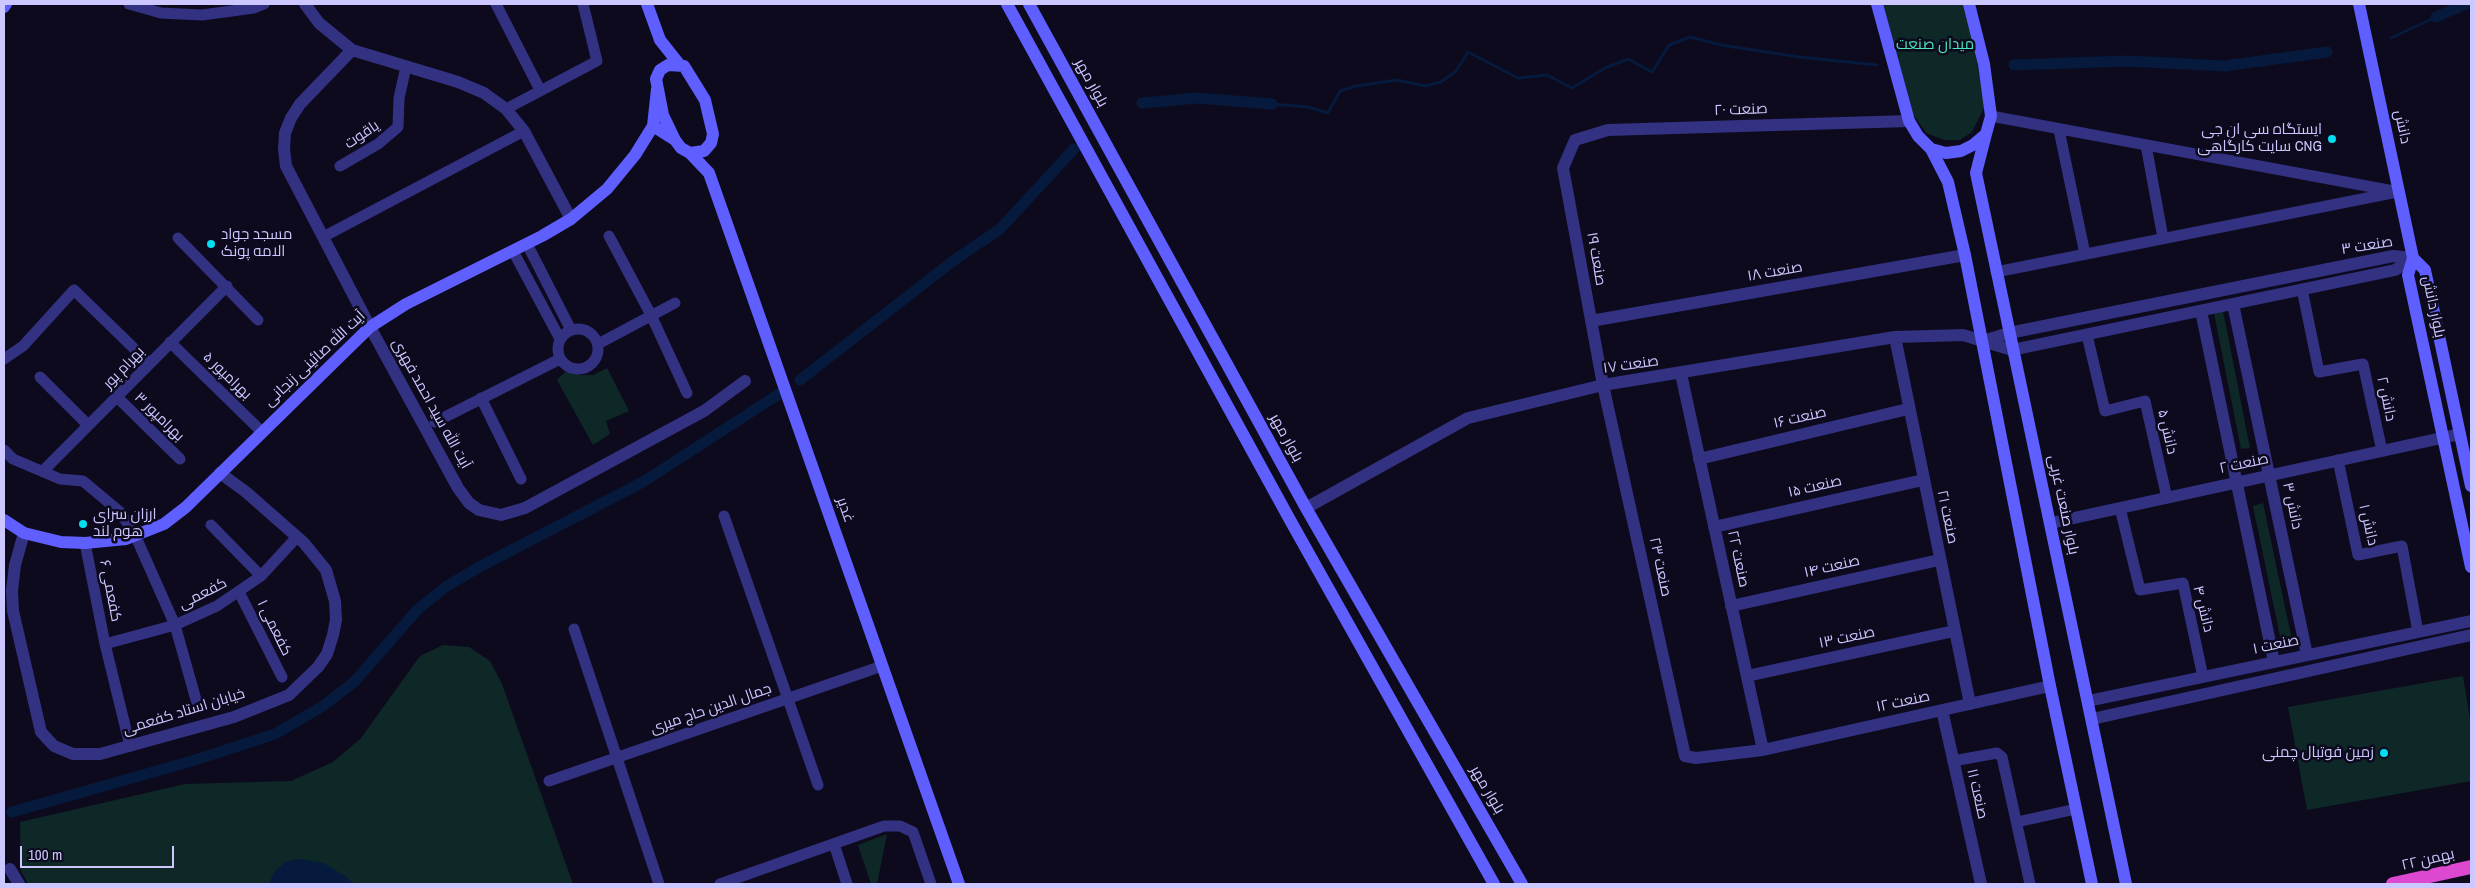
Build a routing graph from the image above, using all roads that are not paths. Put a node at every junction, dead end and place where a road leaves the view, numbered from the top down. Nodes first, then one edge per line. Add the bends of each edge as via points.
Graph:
1 (6, 4) edge
2 (129, 4) edge
3 (264, 4) edge
4 (305, 4) edge
5 (496, 4) edge
6 (583, 4) edge
7 (647, 4) edge
8 (1007, 4) edge
9 (1029, 4) edge
10 (1877, 4) edge
11 (1969, 4) edge
12 (2360, 4) edge
13 (4, 7) edge
14 (660, 40) junction
15 (352, 50) junction
16 (679, 64) junction
17 (406, 67) junction
18 (660, 70) junction
19 (657, 89) junction
20 (540, 90) junction
21 (506, 109) junction
22 (1990, 116) junction
23 (1909, 122) junction
24 (653, 126) junction
25 (2060, 130) junction
26 (524, 131) junction
27 (1986, 134) junction
28 (675, 140) junction
29 (1575, 140) joint
30 (2146, 145) junction
31 (708, 148) junction
32 (1931, 149) junction
33 (690, 153) junction
34 (1116, 162) junction
35 (340, 166) dead end
36 (1098, 170) junction
37 (709, 173) junction
38 (2399, 192) junction
39 (571, 218) junction
40 (608, 236) dead end
41 (323, 237) junction
42 (178, 238) dead end
43 (2163, 238) junction
44 (527, 244) junction
45 (513, 251) junction
46 (1966, 254) junction
47 (2084, 254) junction
48 (2414, 258) junction
49 (1996, 272) junction
50 (227, 286) junction
51 (2302, 289) junction
52 (675, 303) dead end
53 (2233, 304) junction
54 (2201, 311) junction
55 (651, 315) junction
56 (258, 320) dead end
57 (1591, 321) junction
58 (370, 327) junction
59 (571, 330) junction
60 (2009, 333) junction
61 (2087, 335) junction
62 (1895, 337) junction
63 (560, 339) junction
64 (1983, 341) junction
65 (170, 342) junction
66 (598, 344) junction
67 (2012, 350) junction
68 (4, 359) edge
69 (560, 359) junction
70 (149, 363) junction
71 (1681, 374) junction
72 (40, 377) dead end
73 (744, 381) dead end
74 (1603, 385) junction
75 (687, 393) dead end
76 (117, 397) junction
77 (481, 398) junction
78 (1908, 409) junction
79 (435, 422) dead end
80 (88, 425) junction
81 (262, 432) junction
82 (2460, 434) junction
83 (2444, 437) junction
84 (4, 450) edge
85 (2382, 451) junction
86 (180, 459) dead end
87 (1699, 459) junction
88 (2338, 460) junction
89 (43, 471) junction
90 (220, 473) junction
91 (2269, 476) junction
92 (521, 479) dead end
93 (1923, 480) junction
94 (2237, 482) junction
95 (2471, 486) edge
96 (2167, 498) junction
97 (1306, 508) junction
98 (2120, 508) junction
99 (724, 516) dead end
100 (4, 520) edge
101 (2051, 523) junction
102 (211, 525) dead end
103 (1714, 527) junction
104 (24, 533) junction
105 (135, 535) junction
106 (297, 537) junction
107 (86, 543) junction
108 (1940, 560) junction
109 (2471, 567) edge
110 (261, 576) junction
111 (239, 592) junction
112 (1731, 606) junction
113 (2471, 621) edge
114 (175, 625) junction
115 (574, 628) dead end
116 (1954, 631) junction
117 (2418, 632) junction
118 (2471, 635) edge
119 (105, 644) junction
120 (2307, 655) junction
121 (2274, 662) junction
122 (882, 666) junction
123 (1747, 676) junction
124 (2203, 677) junction
125 (282, 678) dead end
126 (2050, 686) junction
127 (788, 698) junction
128 (2088, 701) junction
129 (1970, 704) junction
130 (198, 707) dead end
131 (1942, 710) junction
132 (2092, 719) junction
133 (130, 746) junction
134 (1763, 750) junction
135 (1685, 756) joint
136 (617, 758) junction
137 (1953, 761) junction
138 (549, 781) dead end
139 (818, 785) dead end
140 (2076, 809) junction
141 (2017, 822) junction
142 (834, 844) junction
143 (2471, 866) edge
144 (10, 869) dead end
145 (2125, 883) edge
146 (19, 884) edge
147 (659, 884) edge
148 (720, 884) edge
149 (847, 884) edge
150 (931, 884) edge
151 (959, 884) edge
152 (1494, 884) edge
153 (1522, 884) edge
154 (1980, 884) edge
155 (2030, 884) edge
156 (2092, 884) edge
157 (2393, 884) edge

1 - 13 main road
2 - 3 street via 161,14 202,15
4 - 15 street via 319,23
5 - 20 street
6 - 20 street via 597,61
7 - 14 main road
8 - 36 main road
9 - 34 main road, بلوار مهر
10 - 23 main road
11 - 22 main road via 1984,64
12 - 38 main road, دانش
14 - 16 main road
14 - 18 main road, آیت الله صائینی زنجانی
15 - 17 street
15 - 41 street, آیت الله سید احمد فهری via 300,104 285,133 286,166
16 - 18 main road via 668,64
16 - 31 main road via 688,70 705,100 713,134
17 - 21 street via 484,92
17 - 35 street, یاقوت via 399,98 398,127 378,144
18 - 19 main road, آیت الله صائینی زنجانی via 656,79
19 - 24 main road, آیت الله صائینی زنجانی
19 - 28 main road via 663,115
20 - 21 street
21 - 26 street
22 - 25 street
22 - 27 main road
23 - 29 street, صنعت ۲۰ via 1608,130
23 - 32 main road
24 - 28 main road, غدیر
24 - 39 main road, آیت الله صائینی زنجانی via 635,155 607,189
25 - 30 street
25 - 47 street
26 - 39 street
26 - 41 street
27 - 32 main road via 1961,151 1946,153
27 - 49 main road, بلوار صنعت غربی via 1976,173
28 - 33 main road, غدیر
29 - 57 street, صنعت ۱۹ via 1563,168
30 - 38 street
30 - 43 street
31 - 33 main road via 700,153
31 - 37 main road
32 - 46 main road via 1948,182
33 - 37 main road, غدیر
34 - 36 main road
34 - 97 main road, بلوار مهر
36 - 152 main road
37 - 122 main road, غدیر
38 - 43 street
38 - 48 main road, دانش
39 - 44 main road, آیت الله صائینی زنجانی
40 - 55 street
41 - 58 street, آیت الله سید احمد فهری
42 - 50 street
43 - 47 street
44 - 45 main road, آیت الله صائینی زنجانی
44 - 59 street
45 - 58 main road, آیت الله صائینی زنجانی via 406,304
45 - 63 street
46 - 57 street, صنعت ۱۸
46 - 64 main road
47 - 49 street
48 - 51 street, صنعت ۳ via 2396,270
48 - 60 street, صنعت ۳ via 2393,256
48 - 82 main road, بلوار دانش via 2425,270
48 - 83 main road, بلوار دانش via 2408,274
49 - 60 main road, بلوار صنعت غربی
50 - 56 street
50 - 65 street, بهرام پور
51 - 53 street, صنعت ۳
51 - 85 street, دانش ۲ via 2319,372 2363,364
52 - 55 street
53 - 54 street, صنعت ۳
53 - 91 street, دانش ۳
54 - 61 street, صنعت ۳
54 - 94 street
55 - 66 street
55 - 75 street
57 - 74 street, صنعت ۱۹
58 - 73 street, آیت الله سید احمد فهری via 458,488 469,503 489,514 513,513 525,508 704,411
58 - 81 main road, آیت الله صائینی زنجانی
59 - 63 street
59 - 66 street via 582,329 592,334
60 - 64 street, صنعت ۳
60 - 67 main road, بلوار صنعت غربی
61 - 67 street, صنعت ۳
61 - 96 street, دانش ۵ via 2105,411 2145,401
62 - 64 street, صنعت ۱۷ via 1948,334
62 - 71 street, صنعت ۱۷
62 - 78 street, صنعت ۲۱
63 - 69 street
64 - 67 street, صنعت ۱۷
64 - 126 main road
65 - 70 street, بهرام پور
65 - 81 street, بهرامپور ۵
66 - 69 street via 598,356 591,365 580,370 568,367
67 - 101 main road, بلوار صنعت غربی
68 - 70 street via 23,346 74,290
69 - 77 street
70 - 76 street, بهرام پور
71 - 74 street, صنعت ۱۷
71 - 87 street, صنعت ۲۲
72 - 80 street
74 - 97 street, صنعت ۱۷ via 1468,418
74 - 135 street, صنعت ۲۳
76 - 80 street, بهرام پور
76 - 86 street, بهرامپور ۳
77 - 79 street
77 - 92 street
78 - 87 street, صنعت ۱۶
78 - 93 street, صنعت ۲۱
80 - 89 street, بهرام پور
81 - 90 main road, آیت الله صائینی زنجانی
82 - 83 street, صنعت ۲
82 - 95 main road, بلوار دانش
83 - 85 street, صنعت ۲
83 - 109 main road, بلوار دانش
84 - 89 street via 13,459
85 - 88 street, صنعت ۲
87 - 103 street, صنعت ۲۲
88 - 91 street, صنعت ۲
88 - 117 street, دانش ۱ via 2358,555 2402,546
89 - 105 street via 60,479 83,481 120,512
90 - 105 main road, آیت الله صائینی زنجانی via 164,524
90 - 106 street, خیابان استاد کفعمی
91 - 94 street, صنعت ۲
91 - 120 street, دانش ۳
93 - 103 street, صنعت ۱۵
93 - 108 street, صنعت ۲۱
94 - 96 street, صنعت ۲
94 - 121 street
96 - 98 street, صنعت ۲
97 - 153 main road, بلوار مهر
98 - 101 street, صنعت ۲
98 - 124 street, دانش ۴ via 2140,590 2183,583
99 - 127 street
100 - 104 main road, آیت الله صائینی زنجانی
101 - 128 main road, بلوار صنعت غربی
102 - 110 street
103 - 112 street, صنعت ۲۲
104 - 107 main road, آیت الله صائینی زنجانی via 61,542
104 - 133 street, خیابان استاد کفعمی via 12,591 41,732 54,746 73,754 100,754
105 - 107 main road, آیت الله صائینی زنجانی
105 - 114 street
106 - 110 street, کفعمی
106 - 133 street, خیابان استاد کفعمی via 326,570 335,601 336,620 328,654 318,667 289,695 234,717
107 - 119 street, کفعمی ۶
108 - 112 street, صنعت ۱۴
108 - 116 street, صنعت ۲۱
110 - 111 street, کفعمی
111 - 114 street, کفعمی
111 - 125 street, کفعمی ۱
112 - 123 street, صنعت ۲۲
113 - 117 street, صنعت ۱
114 - 119 street, کفعمی
114 - 130 street
115 - 136 street
116 - 123 street, صنعت ۱۳
116 - 129 street, صنعت ۲۱
117 - 120 street, صنعت ۱
118 - 132 street
119 - 133 street, کفعمی ۶
120 - 121 street, صنعت ۱
121 - 124 street, صنعت ۱
122 - 127 street, جمال الدین حاج میری
122 - 151 main road, غدیر
123 - 134 street, صنعت ۲۲
124 - 128 street, صنعت ۱
126 - 129 street, صنعت ۱۲
126 - 140 main road
127 - 136 street, جمال الدین حاج میری
127 - 139 street
128 - 132 main road, بلوار صنعت غربی
129 - 131 street, صنعت ۱۲
131 - 134 street, صنعت ۱۲
131 - 137 street, صنعت ۱۱
132 - 145 main road, بلوار صنعت غربی
134 - 135 street, صنعت ۱۲ via 1696,758
136 - 138 street, جمال الدین حاج میری
136 - 147 street
137 - 141 street via 1997,753 2002,757
137 - 154 street, صنعت ۱۱
140 - 141 street
140 - 156 main road
141 - 155 street
142 - 148 street
142 - 149 street
142 - 150 street via 884,826 900,826 913,832
143 - 157 highway, ۲۲ بهمن
144 - 146 street

